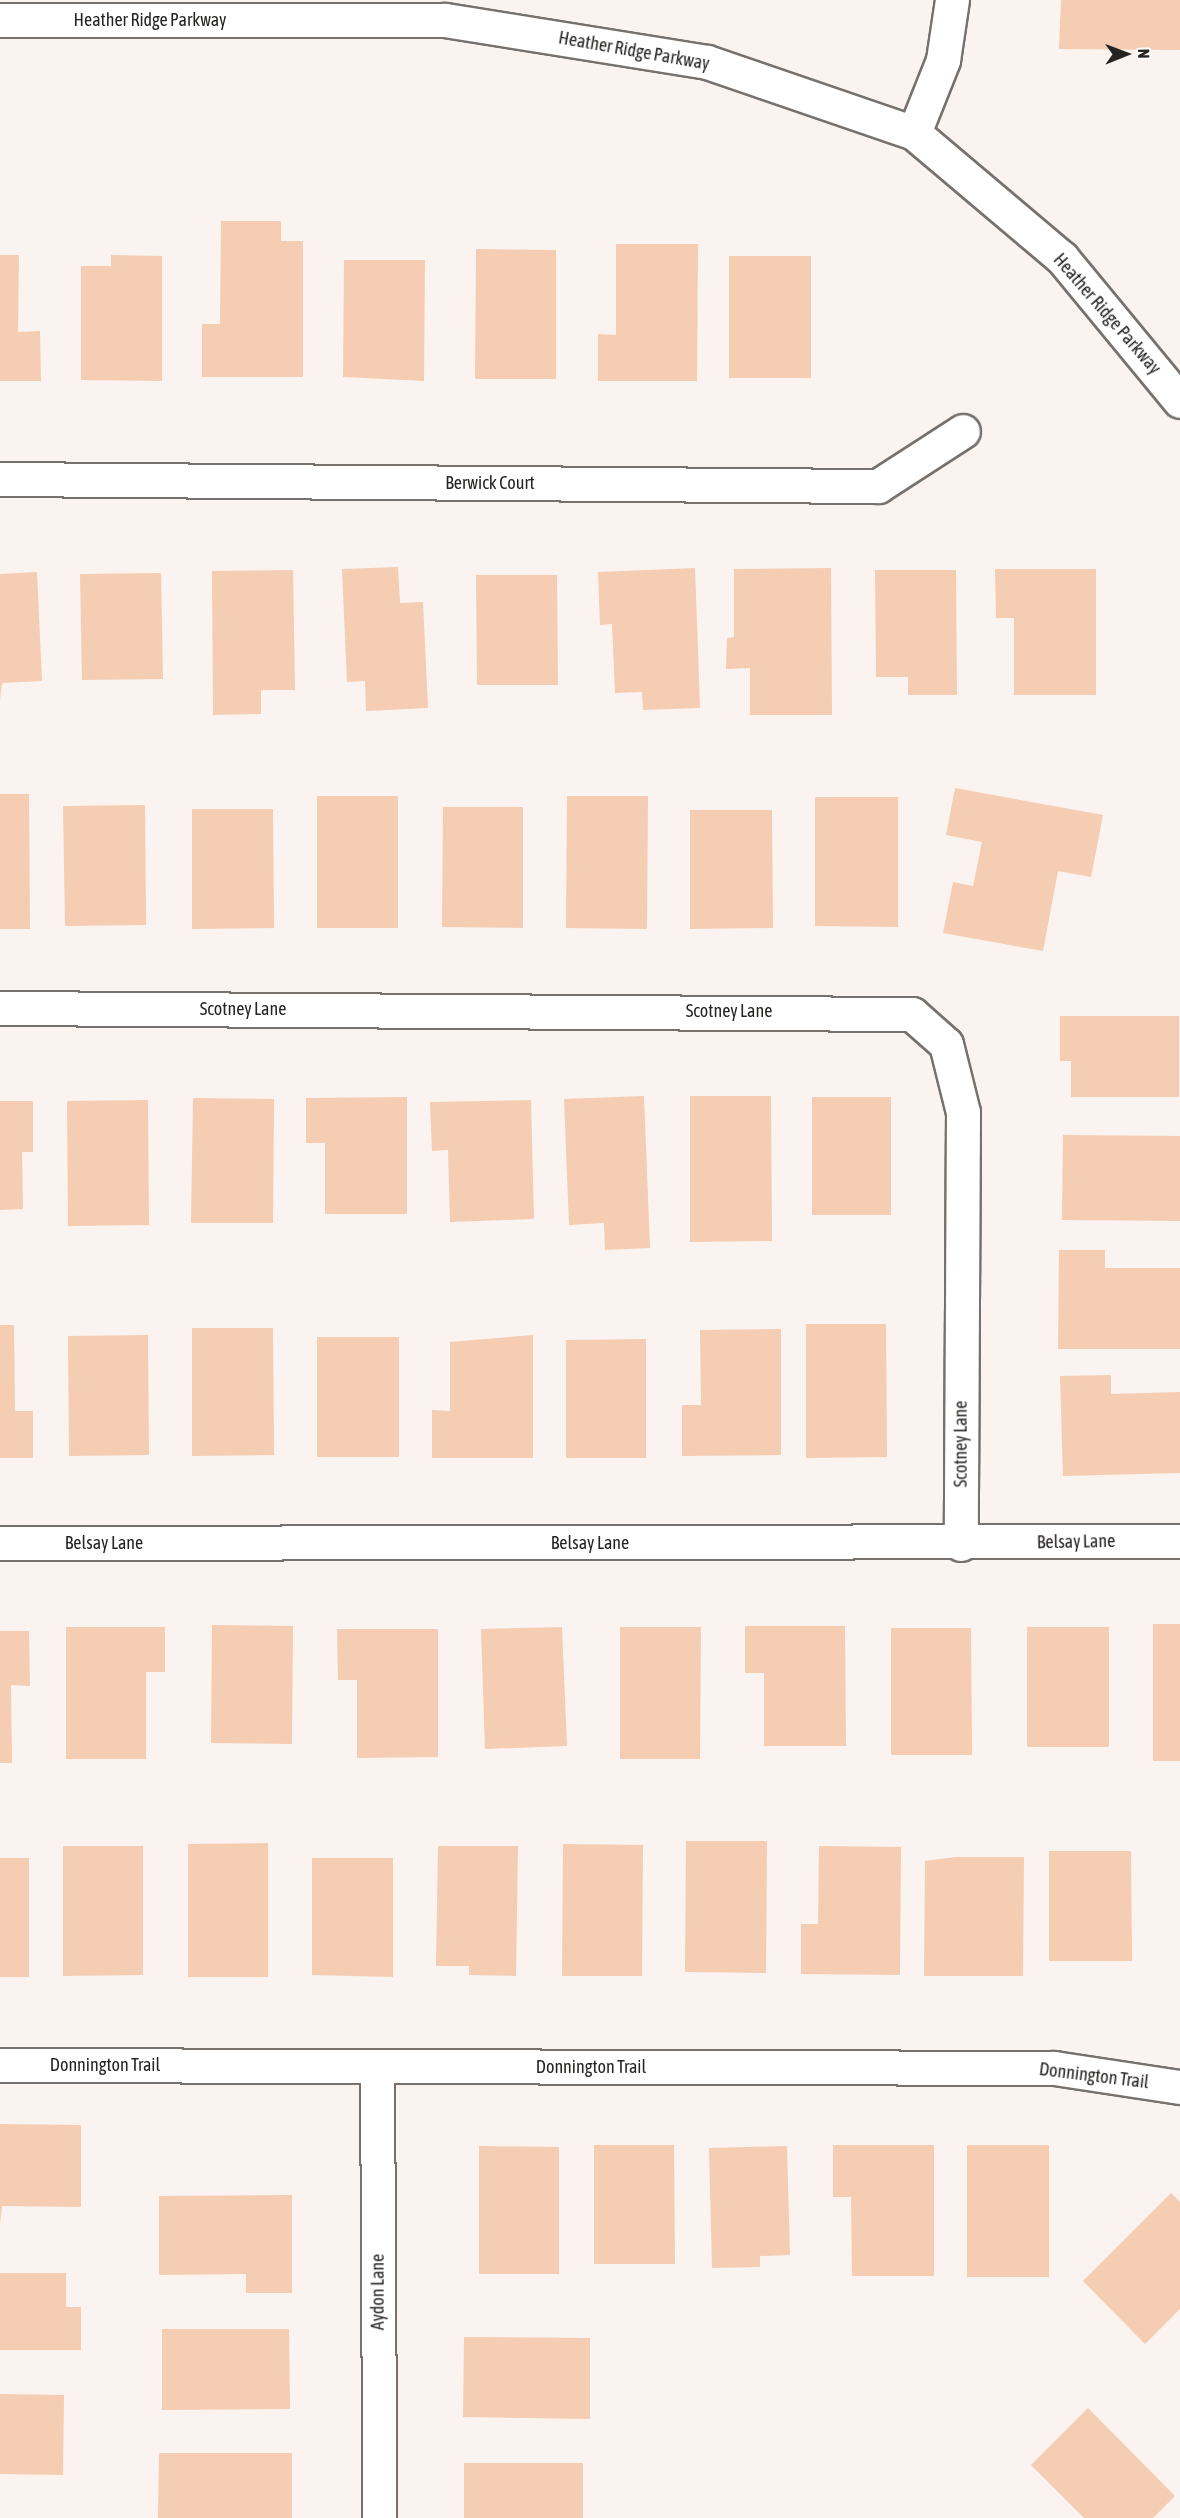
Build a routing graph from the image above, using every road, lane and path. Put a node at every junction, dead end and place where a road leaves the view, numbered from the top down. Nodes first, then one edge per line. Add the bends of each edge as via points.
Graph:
1 (952, 0) edge
2 (412, 10) edge
3 (0, 20) edge
4 (914, 133) junction
5 (1180, 401) edge
6 (963, 431) dead end
7 (0, 480) edge
8 (0, 1008) edge
9 (1180, 1541) edge
10 (0, 1543) edge
11 (961, 1544) junction
12 (0, 2065) edge
13 (377, 2066) junction
14 (1180, 2087) edge
15 (379, 2518) edge

1 - 4 street via 943,60
2 - 3 street, Heather Ridge Parkway
2 - 4 street, Heather Ridge Parkway via 445,20 707,62
4 - 5 street, Heather Ridge Parkway via 1062,258
6 - 7 street, Berwick Court via 878,486
8 - 11 street, Scotney Lane via 912,1014 946,1044 963,1112
9 - 11 street, Belsay Lane
10 - 11 street, Belsay Lane
12 - 13 street, Donnington Trail
13 - 14 street, Donnington Trail via 1054,2068
13 - 15 street, Aydon Lane

